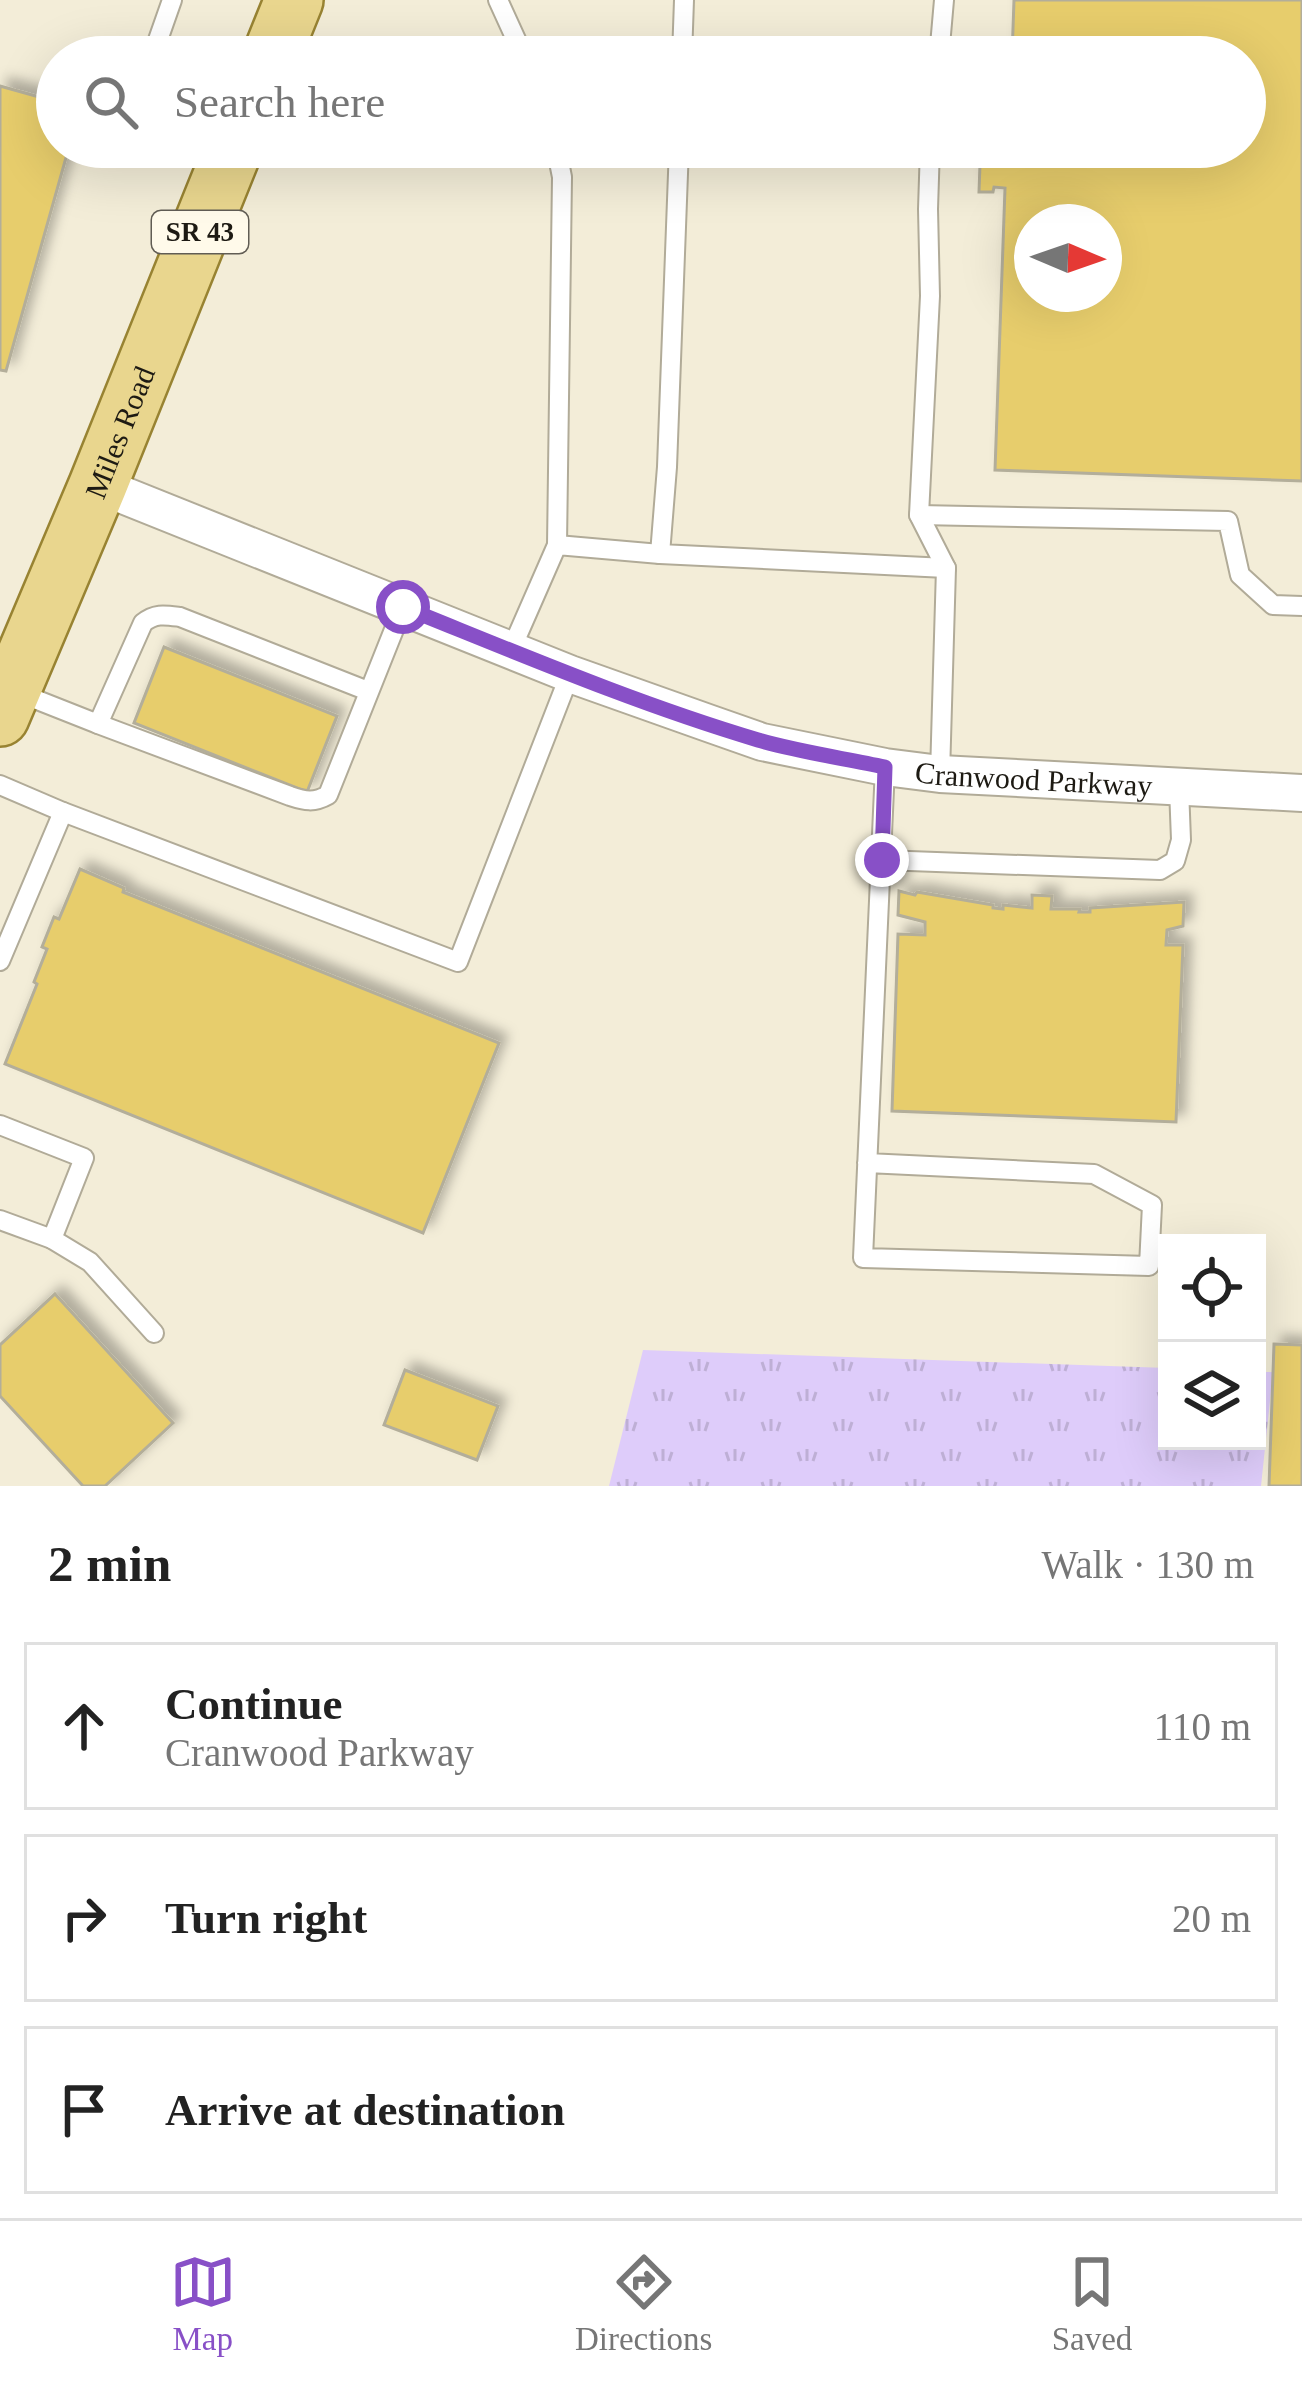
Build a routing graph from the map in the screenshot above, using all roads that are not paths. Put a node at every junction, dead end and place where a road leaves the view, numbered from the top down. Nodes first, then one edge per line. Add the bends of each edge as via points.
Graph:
1 (172, 0) edge
2 (294, 0) edge
3 (498, 0) edge
4 (684, 0) edge
5 (944, 0) edge
6 (159, 36) edge
7 (279, 36) edge
8 (514, 36) edge
9 (683, 36) edge
10 (941, 36) edge
11 (226, 168) edge
12 (560, 168) edge
13 (679, 168) edge
14 (929, 168) edge
15 (98, 485) junction
16 (919, 515) junction
17 (557, 545) junction
18 (660, 554) junction
19 (946, 568) junction
20 (1302, 606) edge
21 (403, 607) junction
22 (511, 650) junction
23 (570, 674) junction
24 (368, 691) junction
25 (6, 704) edge
26 (98, 724) junction
27 (885, 767) junction
28 (940, 774) junction
29 (0, 785) edge
30 (1179, 788) junction
31 (1302, 793) edge
32 (63, 812) junction
33 (882, 860) junction
34 (0, 961) edge
35 (0, 1125) edge
36 (868, 1163) junction
37 (0, 1220) edge
38 (52, 1239) junction
39 (154, 1333) dead end

1 - 6 lane
2 - 7 main road
3 - 8 lane
4 - 9 lane
5 - 10 lane
11 - 15 main road, Miles Road / SR 43
12 - 17 lane
13 - 18 lane
14 - 16 lane
15 - 21 street, Cranwood Parkway
15 - 25 main road, Miles Road / SR 43
16 - 19 lane
16 - 20 lane via 1228,521 1240,575 1273,605
17 - 18 lane
17 - 22 lane
18 - 19 lane
19 - 28 lane
21 - 22 street, Cranwood Parkway
21 - 24 lane
22 - 23 street, Cranwood Parkway
23 - 27 street, Cranwood Parkway via 762,742
23 - 32 lane via 458,962
24 - 26 lane via 164,614 143,623
24 - 26 lane via 328,795 318,801
25 - 26 lane
27 - 28 street, Cranwood Parkway
27 - 33 lane
28 - 30 street, Cranwood Parkway
29 - 32 lane
30 - 31 street, Cranwood Parkway
30 - 33 lane via 1181,840 1175,861 1160,869
32 - 34 lane
33 - 36 lane
35 - 38 lane via 84,1158
36 - 36 lane via 863,1258 1149,1265 1152,1204 1094,1174
37 - 38 lane
38 - 39 lane via 89,1262

